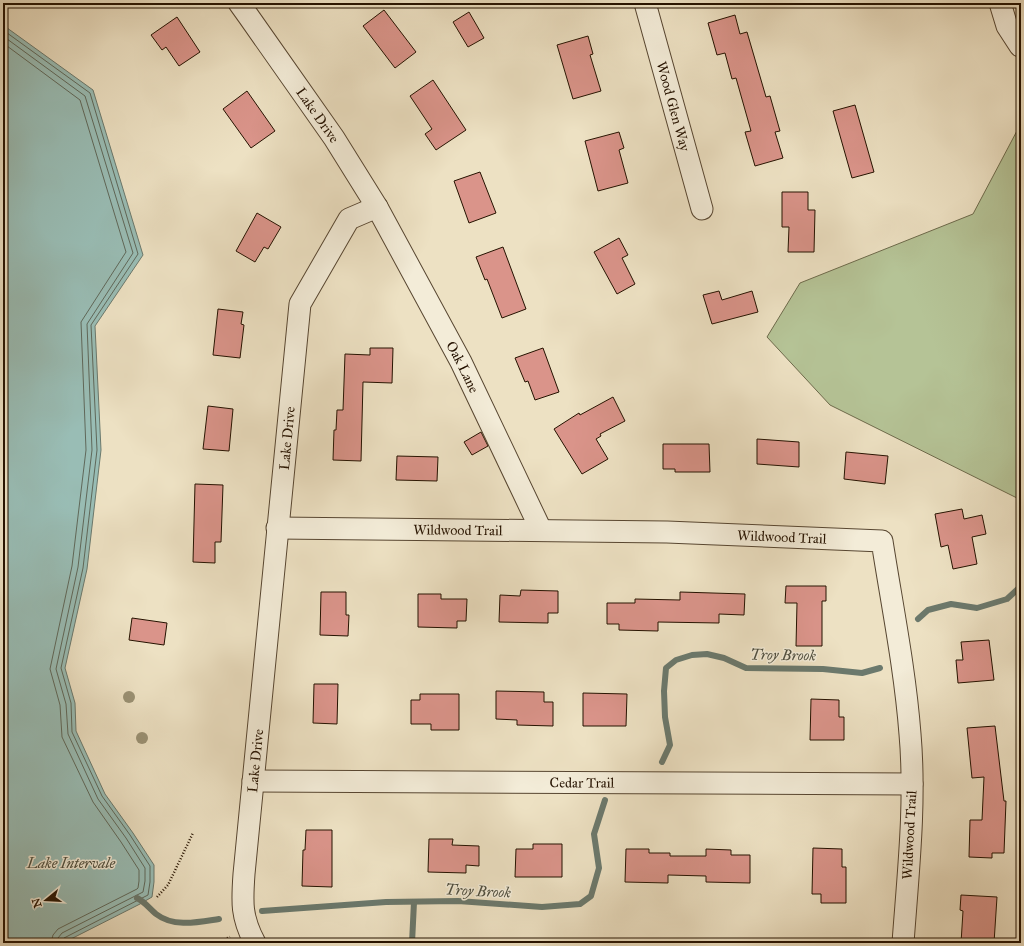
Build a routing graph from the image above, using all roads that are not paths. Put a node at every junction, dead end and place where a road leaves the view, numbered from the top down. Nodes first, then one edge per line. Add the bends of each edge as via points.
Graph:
1 (239, 3) edge
2 (645, 3) edge
3 (1000, 3) edge
4 (1020, 46) dead end
5 (377, 207) junction
6 (702, 209) dead end
7 (277, 528) junction
8 (541, 530) junction
9 (253, 781) junction
10 (912, 784) junction
11 (255, 943) edge
12 (903, 943) edge

1 - 5 street, Lake Drive via 334,138
2 - 6 street, Wood Glen Way
3 - 4 street via 1007,26
5 - 7 street, Lake Drive via 349,219 300,304
5 - 8 street, Oak Lane via 461,362
7 - 8 street, Wildwood Trail
7 - 9 street, Lake Drive
8 - 10 street, Wildwood Trail via 667,532 882,541 906,697
9 - 10 street, Cedar Trail
9 - 11 street, Lake Drive via 243,895 247,929
10 - 12 street, Wildwood Trail

